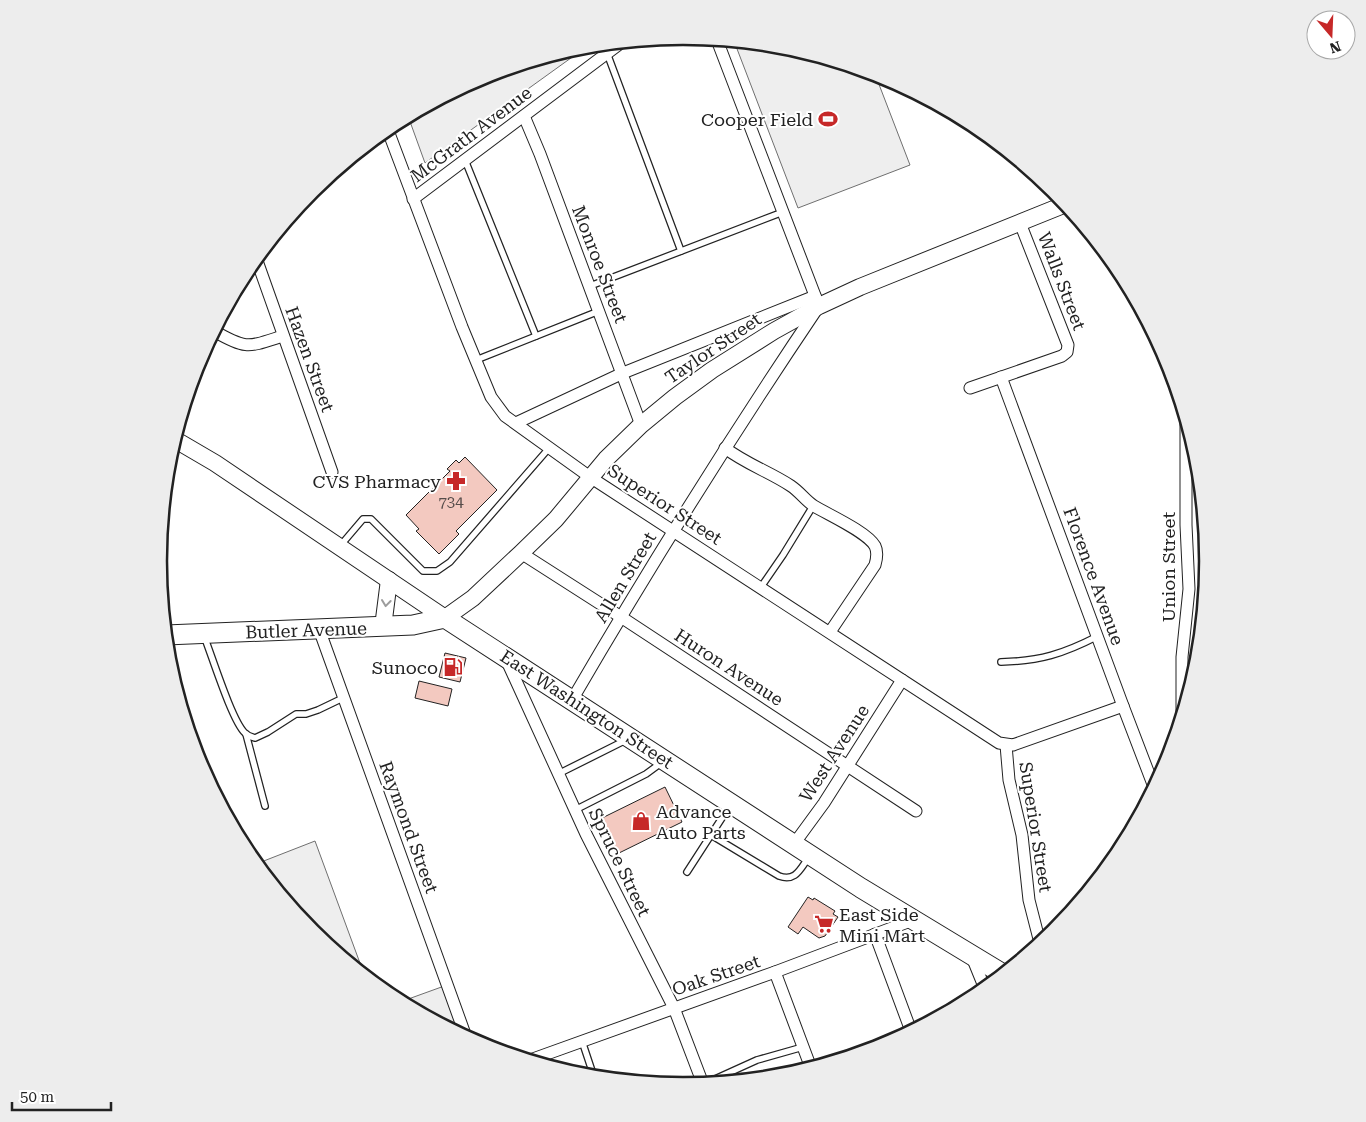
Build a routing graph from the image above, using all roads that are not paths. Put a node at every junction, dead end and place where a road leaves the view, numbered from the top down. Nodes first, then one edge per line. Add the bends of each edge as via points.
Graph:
1 (719, 46) edge
2 (611, 50) edge
3 (607, 53) junction
4 (524, 116) junction
5 (390, 136) edge
6 (465, 160) junction
7 (413, 199) junction
8 (1058, 207) edge
9 (783, 212) junction
10 (1020, 223) junction
11 (681, 251) junction
12 (259, 267) edge
13 (590, 286) junction
14 (817, 301) junction
15 (599, 311) junction
16 (219, 334) edge
17 (284, 336) junction
18 (536, 336) junction
19 (476, 360) junction
20 (622, 373) junction
21 (1001, 377) junction
22 (970, 388) dead end
23 (516, 423) junction
24 (641, 426) junction
25 (181, 443) edge
26 (550, 447) junction
27 (725, 448) junction
28 (1186, 448) edge
29 (332, 472) dead end
30 (590, 477) junction
31 (813, 506) junction
32 (673, 530) junction
33 (340, 546) junction
34 (521, 553) junction
35 (389, 580) junction
36 (761, 587) junction
37 (621, 617) junction
38 (445, 618) junction
39 (383, 626) junction
40 (319, 629) junction
41 (830, 632) junction
42 (204, 634) junction
43 (172, 635) edge
44 (1098, 636) junction
45 (505, 656) junction
46 (1001, 662) dead end
47 (902, 680) junction
48 (1182, 691) edge
49 (344, 698) junction
50 (572, 700) junction
51 (1122, 706) junction
52 (246, 734) junction
53 (630, 738) junction
54 (1006, 745) junction
55 (665, 760) junction
56 (848, 765) junction
57 (558, 774) junction
58 (1151, 779) edge
59 (732, 803) junction
60 (265, 806) dead end
61 (575, 810) junction
62 (916, 811) dead end
63 (711, 835) junction
64 (794, 844) junction
65 (811, 855) junction
66 (687, 872) dead end
67 (913, 920) junction
68 (875, 934) junction
69 (1038, 935) edge
70 (972, 955) junction
71 (997, 970) edge
72 (775, 972) junction
73 (981, 982) edge
74 (674, 1008) junction
75 (908, 1025) edge
76 (463, 1027) edge
77 (582, 1042) junction
78 (803, 1047) junction
79 (540, 1056) edge
80 (808, 1061) edge
81 (591, 1069) edge
82 (700, 1076) edge
83 (722, 1076) edge

1 - 9 street
2 - 3 street, McGrath Avenue
3 - 4 street, McGrath Avenue
3 - 11 lane
4 - 6 street, McGrath Avenue
4 - 13 street, Monroe Street
5 - 7 street, Superior Street
6 - 7 street, McGrath Avenue
6 - 18 lane
7 - 19 street, Superior Street
8 - 10 main road, Taylor Street
9 - 11 lane
9 - 14 street
10 - 14 main road, Taylor Street
10 - 21 street, Walls Street via 1068,346 1062,356
11 - 13 lane
12 - 17 street, Hazen Street
13 - 15 street, Monroe Street
14 - 20 street, Taylor Street
14 - 24 main road, Taylor Street via 712,370
14 - 27 street, Allen Street
15 - 18 lane
15 - 20 street, Monroe Street
16 - 17 street via 241,345
17 - 29 street, Hazen Street
18 - 19 lane
19 - 23 street, Superior Street via 497,407
20 - 23 street, Taylor Street
20 - 24 street, Monroe Street
21 - 22 street
21 - 44 street, Florence Avenue
23 - 26 street, Superior Street
24 - 30 main road, Taylor Street
25 - 33 main road, East Washington Street
26 - 30 street, Superior Street
26 - 33 lane via 450,562 437,571 423,572 371,519 363,519
27 - 31 street via 793,487
27 - 32 street, Allen Street
28 - 48 street, Union Street via 1188,589
30 - 32 street, Superior Street
30 - 34 main road, Taylor Street via 556,519
31 - 36 lane
31 - 41 street via 870,540 878,556
32 - 36 street, Superior Street
32 - 37 street, Allen Street
33 - 35 main road, East Washington Street
34 - 37 street, Huron Avenue
34 - 38 main road, Taylor Street via 473,598
35 - 38 main road, East Washington Street
35 -> 39 main road
36 - 41 street, Superior Street
37 - 50 street, Allen Street
37 - 56 street, Huron Avenue
38 - 39 main road, Butler Avenue via 412,625
38 - 45 main road, East Washington Street
39 - 40 main road, Butler Avenue
40 - 42 main road, Butler Avenue
40 - 49 street, Raymond Street
41 - 47 street, Superior Street
42 - 43 main road, Butler Avenue
42 - 52 lane via 232,709
44 - 46 lane via 1055,655
44 - 51 street, Florence Avenue
45 - 50 main road, East Washington Street
45 - 57 street, Spruce Street
47 - 54 street, Superior Street
47 - 56 street, West Avenue
49 - 52 lane via 318,710 296,714 256,738
49 - 76 street, Raymond Street
50 - 53 main road, East Washington Street
51 - 54 street, Superior Street via 1014,745
51 - 58 street, Florence Avenue
52 - 60 lane
53 - 55 main road, East Washington Street
53 - 57 lane
54 - 69 street, Superior Street via 1029,900
55 - 59 main road, East Washington Street
55 - 61 lane via 646,774
56 - 62 street, Huron Avenue
56 - 64 street, West Avenue
57 - 61 street, Spruce Street
59 - 63 lane
59 - 64 main road, East Washington Street
61 - 74 street, Spruce Street
63 - 65 lane via 786,879 794,877
63 - 66 lane
64 - 65 main road, East Washington Street
65 - 67 main road, East Washington Street
67 - 68 street, Oak Street
67 - 70 main road, East Washington Street
68 - 72 street, Oak Street
68 - 75 street
70 - 71 main road, East Washington Street
70 - 73 street
72 - 74 street, Oak Street
72 - 78 street
74 - 77 street, Oak Street
74 - 82 street, Spruce Street
77 - 79 street, Oak Street
77 - 81 lane
78 - 80 street
78 - 83 lane via 757,1060

